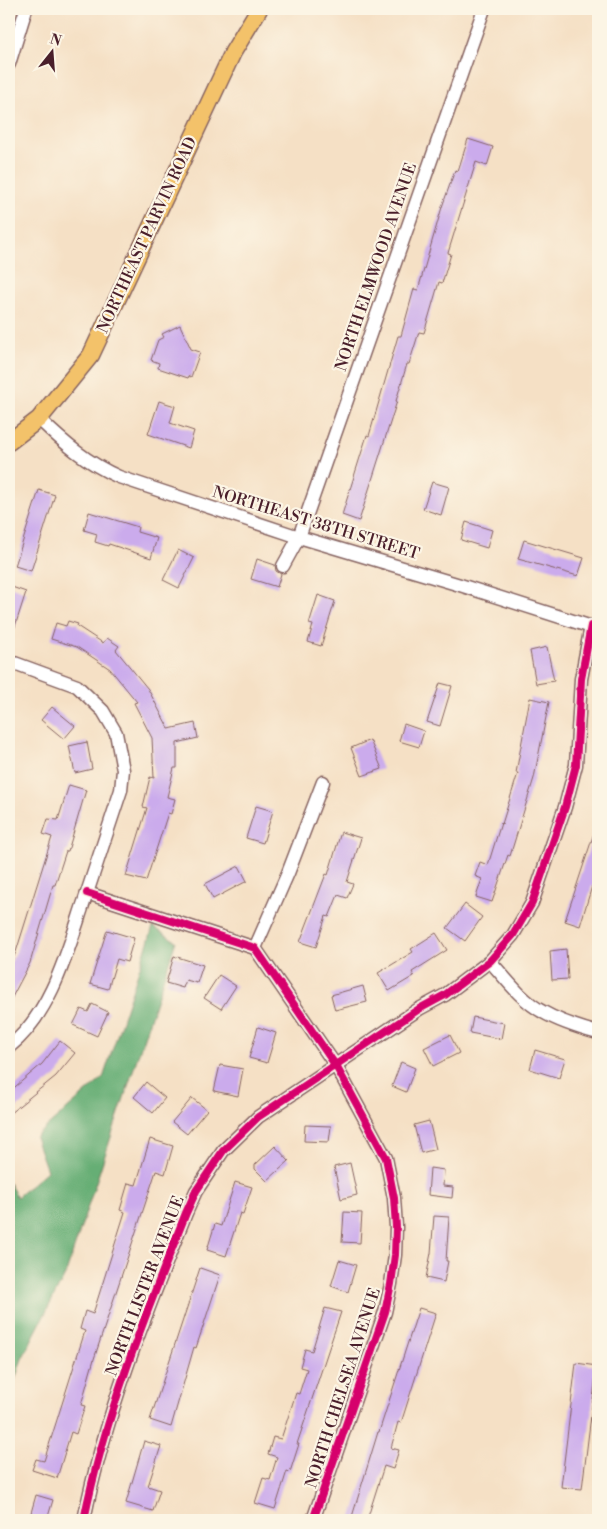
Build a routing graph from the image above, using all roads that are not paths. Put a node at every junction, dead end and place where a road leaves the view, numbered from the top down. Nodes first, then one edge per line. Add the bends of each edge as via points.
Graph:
1 (26, 9) edge
2 (259, 9) edge
3 (484, 9) edge
4 (9, 64) edge
5 (39, 419) junction
6 (9, 442) edge
7 (299, 536) junction
8 (283, 566) dead end
9 (595, 628) edge
10 (9, 662) edge
11 (322, 782) dead end
12 (87, 893) junction
13 (255, 948) junction
14 (490, 961) junction
15 (598, 1033) edge
16 (9, 1048) edge
17 (336, 1066) junction
18 (84, 1520) edge
19 (312, 1520) edge

1 - 4 street
2 - 5 main road, NORTHEAST PARVIN ROAD via 233,52 90,355
3 - 7 street, NORTH ELMWOOD AVENUE
5 - 6 main road, NORTHEAST PARVIN ROAD
5 - 7 street, NORTHEAST 38TH STREET via 65,444 107,472
7 - 8 street, NORTH ELMWOOD AVENUE
7 - 9 street, NORTHEAST 38TH STREET
9 - 14 street, NORTH LISTER AVENUE via 581,679 576,765 565,807 532,903 513,935
10 - 12 street via 77,686 103,711 116,733 123,770 121,790
11 - 13 street via 288,873
12 - 13 street
12 - 16 street via 58,976 39,1012
13 - 17 street, NORTH CHELSEA AVENUE
14 - 15 street via 523,997 542,1012
14 - 17 street, NORTH LISTER AVENUE via 445,995
17 - 18 street, NORTH LISTER AVENUE via 277,1103 239,1133 196,1191 132,1351
17 - 19 street, NORTH CHELSEA AVENUE via 386,1158 394,1198 395,1255 385,1312

